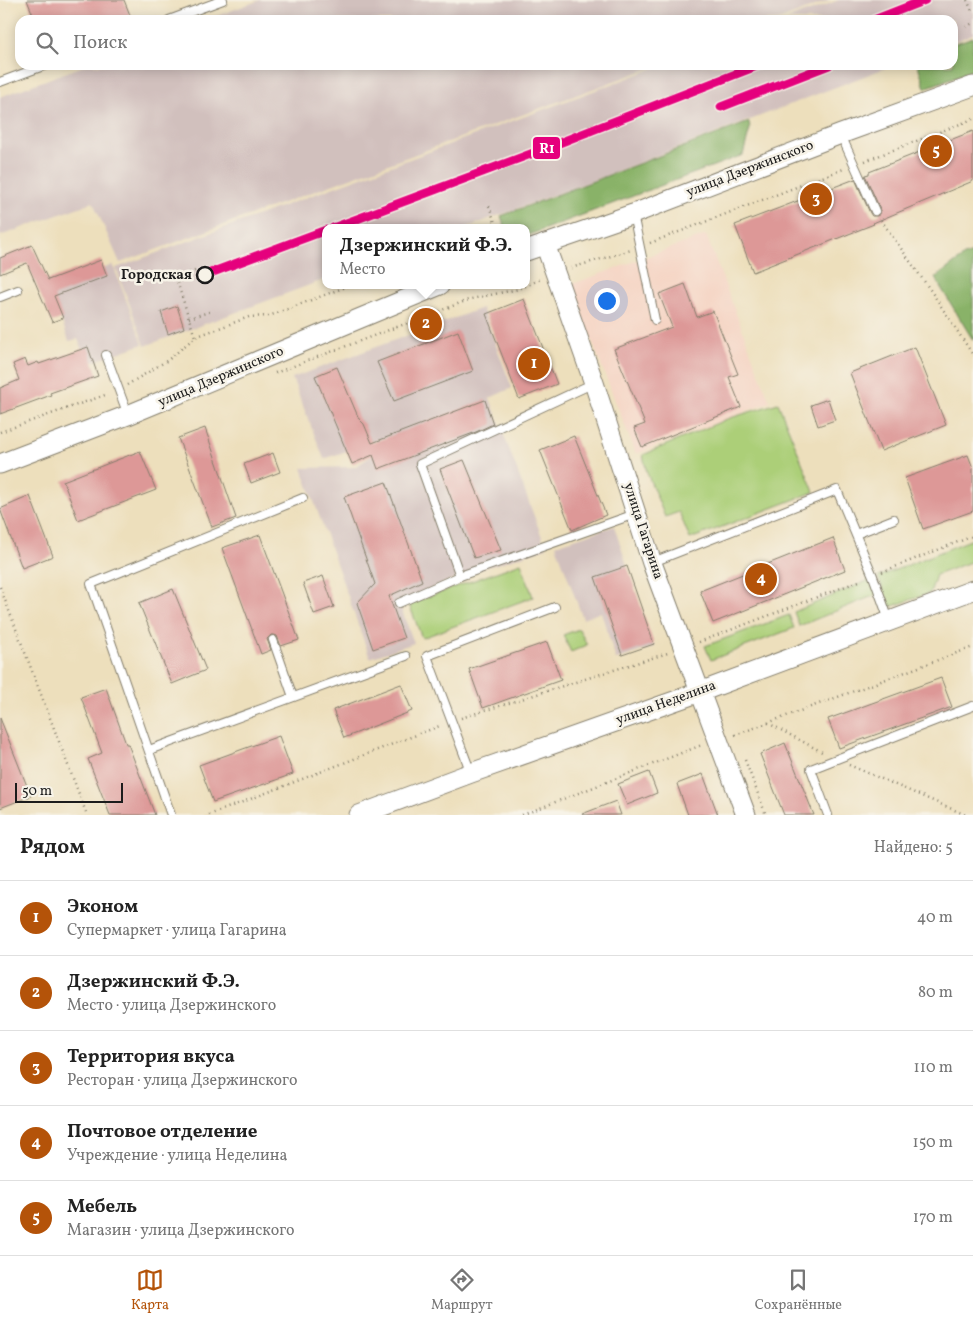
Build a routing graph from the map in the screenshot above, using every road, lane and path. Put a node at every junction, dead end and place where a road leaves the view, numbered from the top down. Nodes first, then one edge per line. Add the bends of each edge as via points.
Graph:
1 (223, 0) edge
2 (967, 0) edge
3 (973, 13) edge
4 (182, 15) edge
5 (973, 24) edge
6 (966, 27) dead end
7 (32, 70) edge
8 (0, 82) edge
9 (973, 86) edge
10 (973, 119) edge
11 (841, 134) junction
12 (855, 165) junction
13 (489, 206) dead end
14 (875, 211) joint
15 (633, 214) junction
16 (496, 224) edge
17 (545, 244) junction
18 (640, 247) junction
19 (530, 250) edge
20 (195, 271) dead end
21 (556, 272) junction
22 (530, 283) edge
23 (340, 289) edge
24 (430, 289) edge
25 (511, 289) edge
26 (18, 290) dead end
27 (0, 297) edge
28 (471, 299) dead end
29 (209, 312) dead end
30 (189, 318) junction
31 (655, 320) dead end
32 (195, 337) junction
33 (106, 355) dead end
34 (973, 355) edge
35 (594, 383) junction
36 (119, 390) junction
37 (128, 415) junction
38 (0, 432) edge
39 (0, 464) edge
40 (303, 498) dead end
41 (637, 514) junction
42 (894, 519) dead end
43 (856, 534) junction
44 (973, 536) edge
45 (652, 563) junction
46 (460, 576) junction
47 (873, 576) junction
48 (0, 587) edge
49 (973, 590) edge
50 (399, 603) dead end
51 (555, 607) dead end
52 (890, 622) junction
53 (273, 640) dead end
54 (973, 647) edge
55 (684, 648) junction
56 (406, 656) dead end
57 (700, 692) junction
58 (293, 697) junction
59 (973, 706) edge
60 (451, 721) junction
61 (768, 723) junction
62 (735, 734) dead end
63 (705, 744) dead end
64 (149, 750) junction
65 (836, 759) junction
66 (471, 773) junction
67 (387, 809) edge
68 (87, 815) edge
69 (171, 815) edge
70 (209, 815) edge
71 (359, 815) edge
72 (522, 815) edge
73 (746, 815) edge
74 (828, 815) edge
75 (966, 815) edge

1 - 4 lane
2 - 3 path
5 - 6 path
7 - 8 lane
9 - 11 street, улица Дзержинского
10 - 12 path
11 - 12 lane
11 - 15 street, улица Дзержинского
12 - 14 lane
12 - 18 path
13 - 16 path
14 - 34 path
15 - 17 street, улица Дзержинского
15 - 18 lane
17 - 19 street, улица Дзержинского
17 - 21 street, улица Гагарина
18 - 21 path
18 - 31 lane
20 - 30 path via 176,278
21 - 22 path
21 - 35 street, улица Гагарина
23 - 32 path via 269,316 249,317
24 - 37 street, улица Дзержинского
25 - 28 path
26 - 27 lane
29 - 30 path
30 - 32 path
32 - 36 path via 168,360
33 - 36 lane
35 - 41 street, улица Гагарина
35 - 46 lane via 420,464
36 - 37 lane
36 - 38 path
37 - 39 street, улица Дзержинского
40 - 64 lane via 91,584
41 - 45 street, улица Гагарина
41 - 46 lane
42 - 43 lane
43 - 45 lane via 837,490
43 - 47 lane
44 - 47 path
45 - 55 street, улица Гагарина
46 - 50 lane
47 - 52 lane
47 - 55 path
48 - 68 path
49 - 52 street, улица Неделина
51 - 60 lane via 427,656
52 - 57 street, улица Неделина
53 - 58 lane
54 - 61 path
55 - 57 street, улица Гагарина
55 - 60 path
56 - 58 lane
57 - 66 street, улица Неделина
57 - 73 street, улица Гагарина
58 - 64 lane
59 - 65 lane
60 - 66 lane
60 - 70 path
61 - 62 path
61 - 65 path
63 - 72 path
64 - 69 lane
65 - 74 lane via 811,769
65 - 75 path
66 - 67 street, улица Неделина
67 - 71 street, улица Неделина

